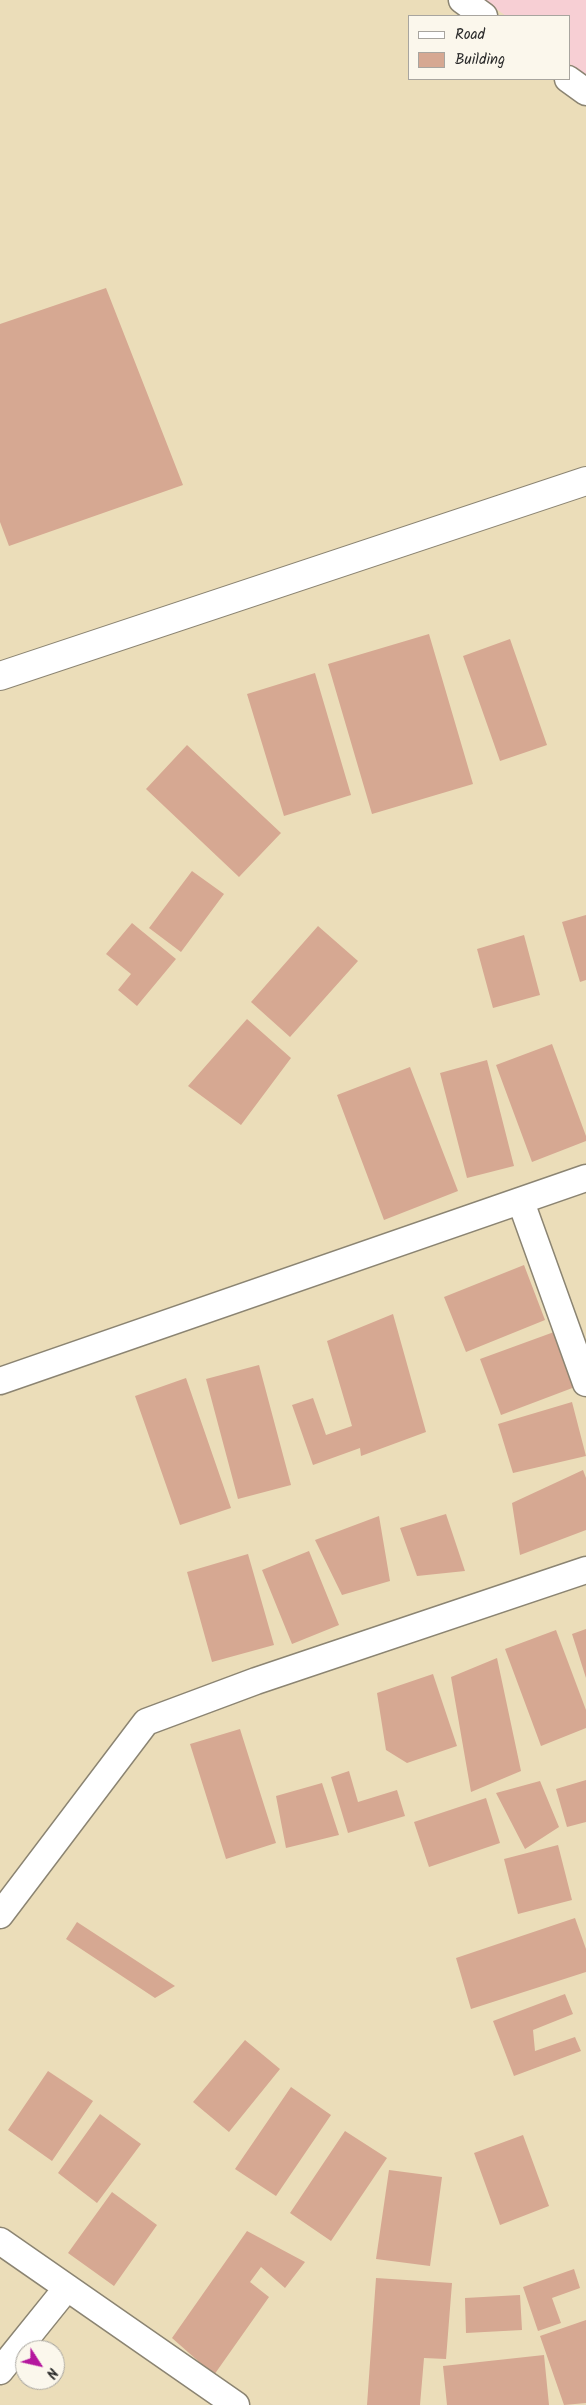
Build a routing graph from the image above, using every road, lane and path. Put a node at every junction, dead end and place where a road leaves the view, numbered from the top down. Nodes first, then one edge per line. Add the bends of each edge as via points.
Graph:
1 (462, 0) edge
2 (483, 15) edge
3 (569, 80) edge
4 (586, 92) edge
5 (586, 481) edge
6 (0, 676) edge
7 (586, 1178) edge
8 (520, 1202) junction
9 (0, 1381) edge
10 (586, 1383) edge
11 (586, 1570) edge
12 (0, 1915) edge
13 (0, 2241) edge
14 (66, 2289) junction
15 (0, 2371) edge
16 (236, 2405) edge

1 - 2 street
3 - 4 street
5 - 6 highway
7 - 8 street
8 - 9 street
8 - 10 street
11 - 12 street via 256,1681 146,1722
13 - 14 street
14 - 15 street
14 - 16 street

